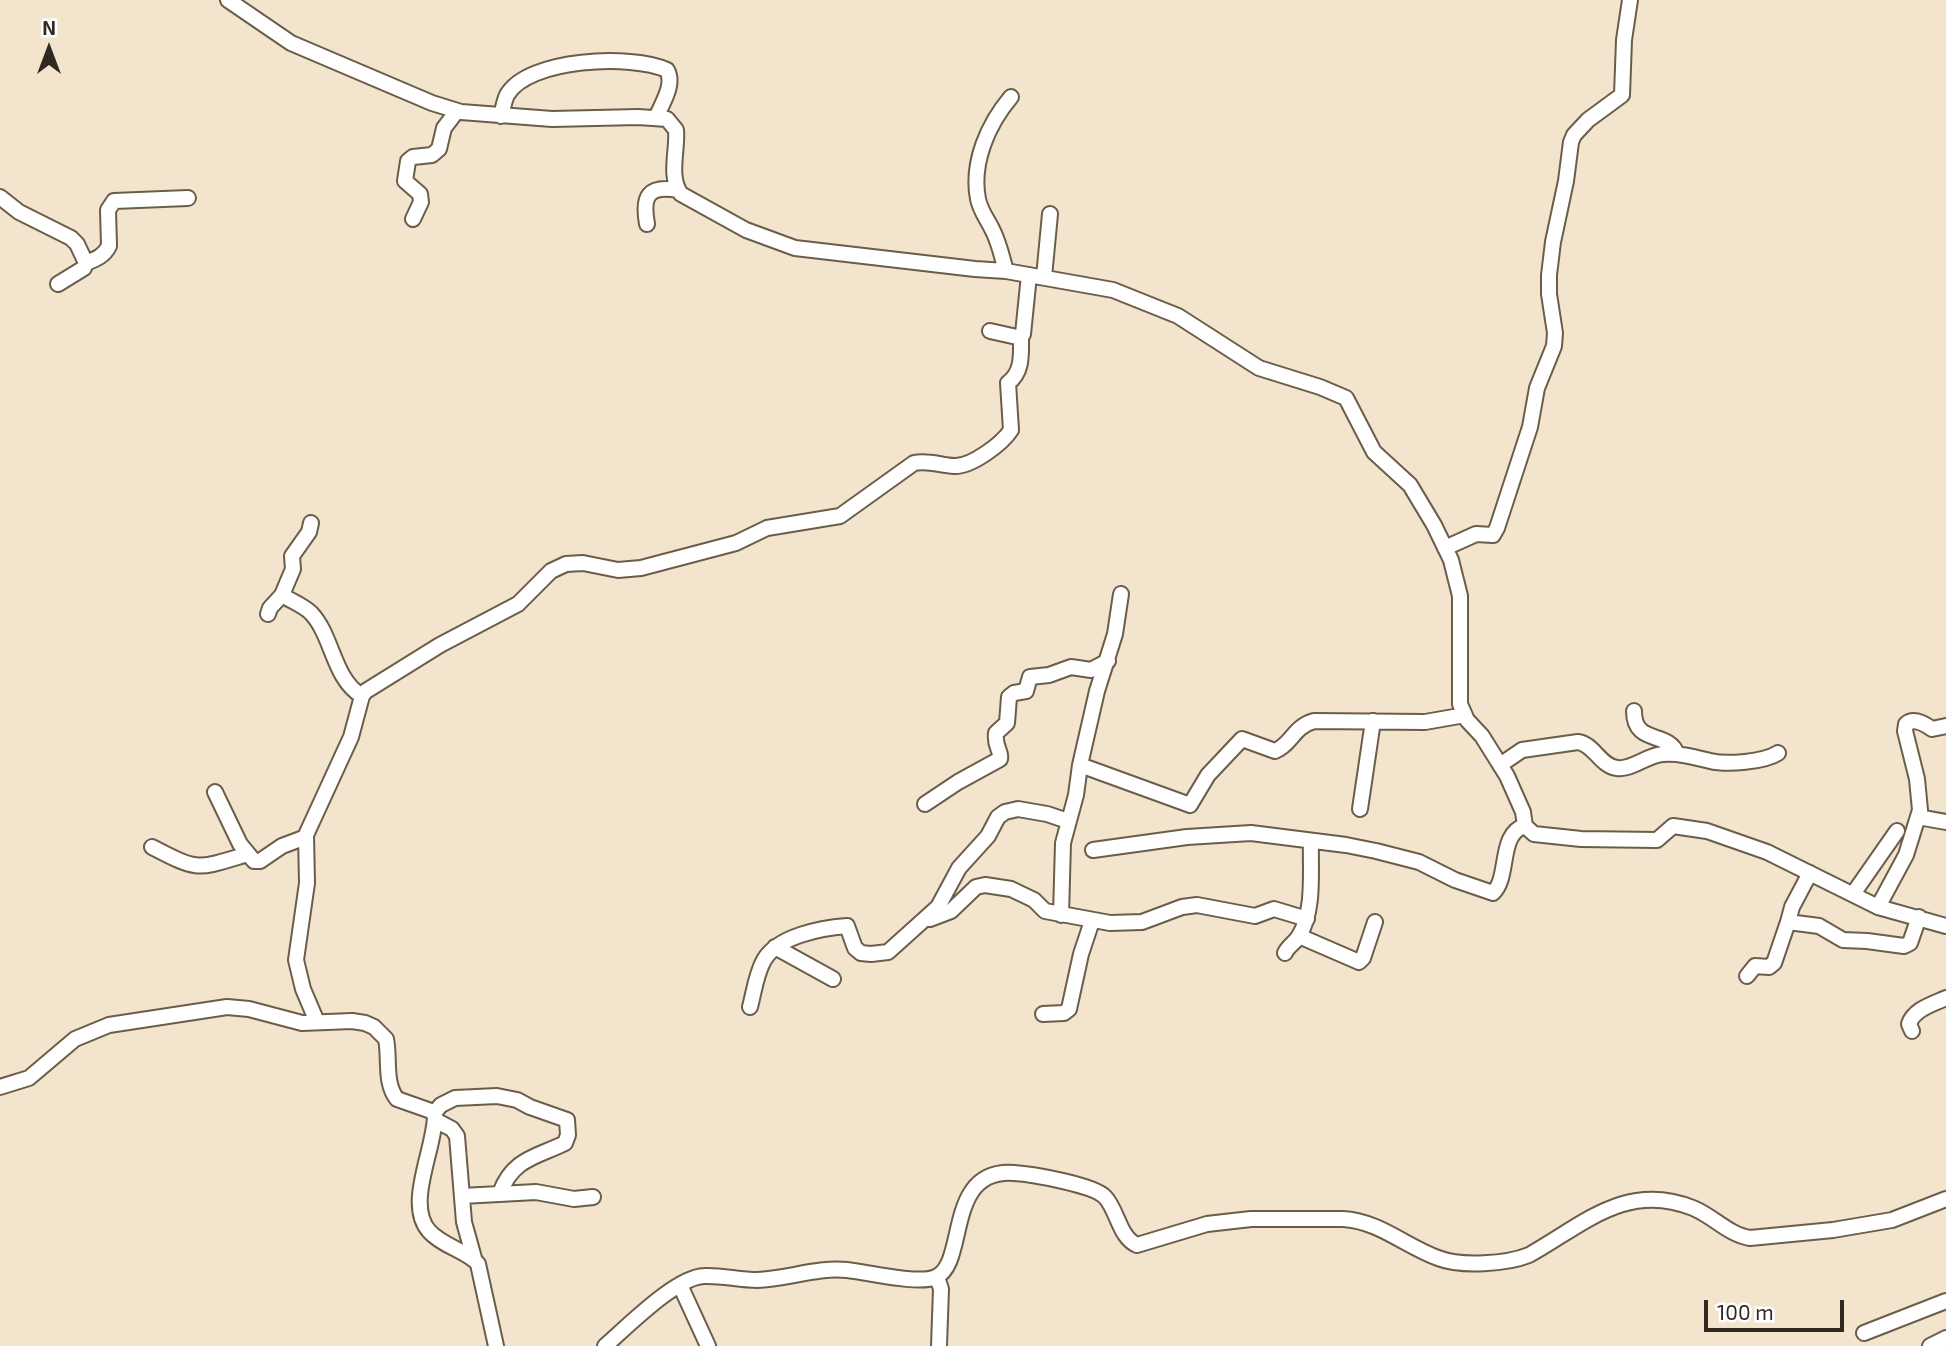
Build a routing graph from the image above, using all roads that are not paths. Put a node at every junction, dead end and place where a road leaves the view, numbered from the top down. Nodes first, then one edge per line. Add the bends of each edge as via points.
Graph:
1 (228, 0) edge
2 (1630, 0) edge
3 (1011, 97) dead end
4 (457, 111) junction
5 (501, 116) junction
6 (656, 118) junction
7 (678, 190) junction
8 (0, 197) edge
9 (188, 198) dead end
10 (1050, 214) dead end
11 (413, 219) dead end
12 (647, 224) dead end
13 (86, 263) junction
14 (1006, 271) junction
15 (1029, 275) junction
16 (1044, 277) junction
17 (58, 284) dead end
18 (990, 331) dead end
19 (1021, 336) junction
20 (311, 523) dead end
21 (1445, 548) junction
22 (1121, 594) dead end
23 (282, 595) junction
24 (268, 614) dead end
25 (1108, 661) junction
26 (362, 696) junction
27 (1634, 711) dead end
28 (1465, 715) junction
29 (1373, 721) junction
30 (1946, 726) edge
31 (1778, 753) dead end
32 (1677, 754) junction
33 (1080, 765) junction
34 (1500, 765) junction
35 (215, 792) dead end
36 (925, 804) dead end
37 (1360, 808) dead end
38 (1918, 817) junction
39 (1068, 821) junction
40 (1946, 822) edge
41 (1525, 826) junction
42 (1897, 831) dead end
43 (306, 837) junction
44 (1311, 841) junction
45 (152, 846) dead end
46 (1093, 850) dead end
47 (248, 854) junction
48 (1810, 873) junction
49 (1853, 894) junction
50 (1878, 907) junction
51 (1062, 915) junction
52 (1919, 917) junction
53 (1307, 919) junction
54 (923, 921) junction
55 (1092, 921) junction
56 (1375, 922) dead end
57 (1788, 922) junction
58 (1946, 926) edge
59 (1299, 936) junction
60 (775, 947) junction
61 (1285, 953) dead end
62 (1747, 976) dead end
63 (833, 979) dead end
64 (1946, 998) edge
65 (750, 1007) dead end
66 (1043, 1014) dead end
67 (317, 1022) junction
68 (1912, 1031) dead end
69 (0, 1087) edge
70 (434, 1117) junction
71 (500, 1193) junction
72 (462, 1196) junction
73 (593, 1197) dead end
74 (1946, 1199) edge
75 (474, 1258) junction
76 (936, 1277) junction
77 (680, 1285) junction
78 (1946, 1301) edge
79 (1864, 1333) dead end
80 (1946, 1338) edge
81 (496, 1346) edge
82 (605, 1346) edge
83 (708, 1346) edge
84 (939, 1346) edge
85 (1930, 1346) edge

1 - 4 street via 291,43
2 - 21 street via 1622,95 1588,120 1572,142 1549,275 1554,346 1537,388 1530,427 1497,528 1493,534 1476,534
3 - 14 street via 983,143 977,183 977,198
4 - 5 street
4 - 11 street via 444,128 439,149 408,161 405,181 420,194 421,202
5 - 6 street
5 - 6 street via 508,92 523,81 561,65 608,61 667,70 669,86
6 - 7 street via 667,119 676,130
7 - 12 street via 651,192 645,202
7 - 14 street via 746,230 795,248
8 - 13 street via 71,238
9 - 13 street via 114,201 108,210 109,246 102,256
10 - 16 street
13 - 17 street
14 - 15 street
15 - 16 street
15 - 19 street
16 - 21 street via 1132,297 1178,316 1259,368 1346,398 1374,452 1410,485
18 - 19 street
19 - 26 street via 1017,374 1008,383 1011,430 981,457 956,466 914,463 839,516 767,528 736,543 641,568 566,564 551,571 518,604 440,645
20 - 23 street via 292,556 293,569
21 - 28 street via 1460,596 1459,693
22 - 25 street
23 - 24 street
23 - 26 street via 310,612 346,683
25 - 33 street
25 - 36 street via 1091,670 1071,667 1030,677 1026,691 1009,697 1007,723 996,733 1000,759
26 - 43 street via 351,737
27 - 32 street via 1639,730 1670,743
28 - 29 street via 1425,722
28 - 34 street
29 - 33 street via 1309,722 1275,751 1241,739 1208,775 1190,804
29 - 37 street
30 - 38 street via 1932,729 1914,721 1906,724 1920,795
31 - 32 street via 1760,761 1713,762
32 - 34 street via 1655,754 1622,768 1608,765 1578,742 1522,750
33 - 39 street
34 - 41 street
35 - 47 street
38 - 40 street
38 - 50 street via 1906,855
39 - 51 street via 1063,843
39 - 54 street via 1018,809 1005,812 959,868 938,908
41 - 44 street via 1513,835 1503,876 1493,894 1419,862
41 - 48 street via 1534,834 1581,839 1657,840 1673,826 1682,827 1723,836
42 - 49 street
43 - 47 street via 260,860 254,861
43 - 67 street via 307,883 296,960
44 - 46 street via 1230,833
44 - 53 street
45 - 47 street via 200,867
48 - 49 street
48 - 57 street
49 - 50 street
50 - 52 street
51 - 54 street via 1045,911 1011,889 985,885 976,887 951,911
51 - 55 street
52 - 57 street via 1904,946 1843,940 1819,926
52 - 58 street
53 - 55 street via 1274,909 1255,916 1197,905 1142,922
53 - 59 street
54 - 60 street via 888,952 862,953 847,926 819,930
55 - 66 street via 1069,1009
56 - 59 street via 1359,962
57 - 62 street via 1774,964 1755,966
59 - 61 street
60 - 63 street
60 - 65 street via 759,972
64 - 68 street via 1912,1017
67 - 69 street via 227,1007 109,1025 75,1039 29,1078
67 - 70 street via 352,1021 374,1027 386,1039 394,1096
70 - 71 street via 447,1100 497,1096 567,1120 565,1143 523,1162
70 - 72 street via 457,1136
70 - 75 street via 419,1209 430,1232
71 - 72 street
71 - 73 street
72 - 75 street
74 - 76 street via 1892,1220 1750,1238 1740,1237 1678,1202 1627,1202 1595,1213 1518,1260 1478,1263 1450,1262 1357,1220 1207,1223 1137,1245 1129,1240 1100,1193 1057,1180 996,1174 978,1184 965,1204 948,1266
75 - 81 street
76 - 77 street via 915,1279 844,1270 756,1280 702,1276
76 - 84 street via 941,1289
77 - 82 street
77 - 83 street
78 - 79 street
80 - 85 street

